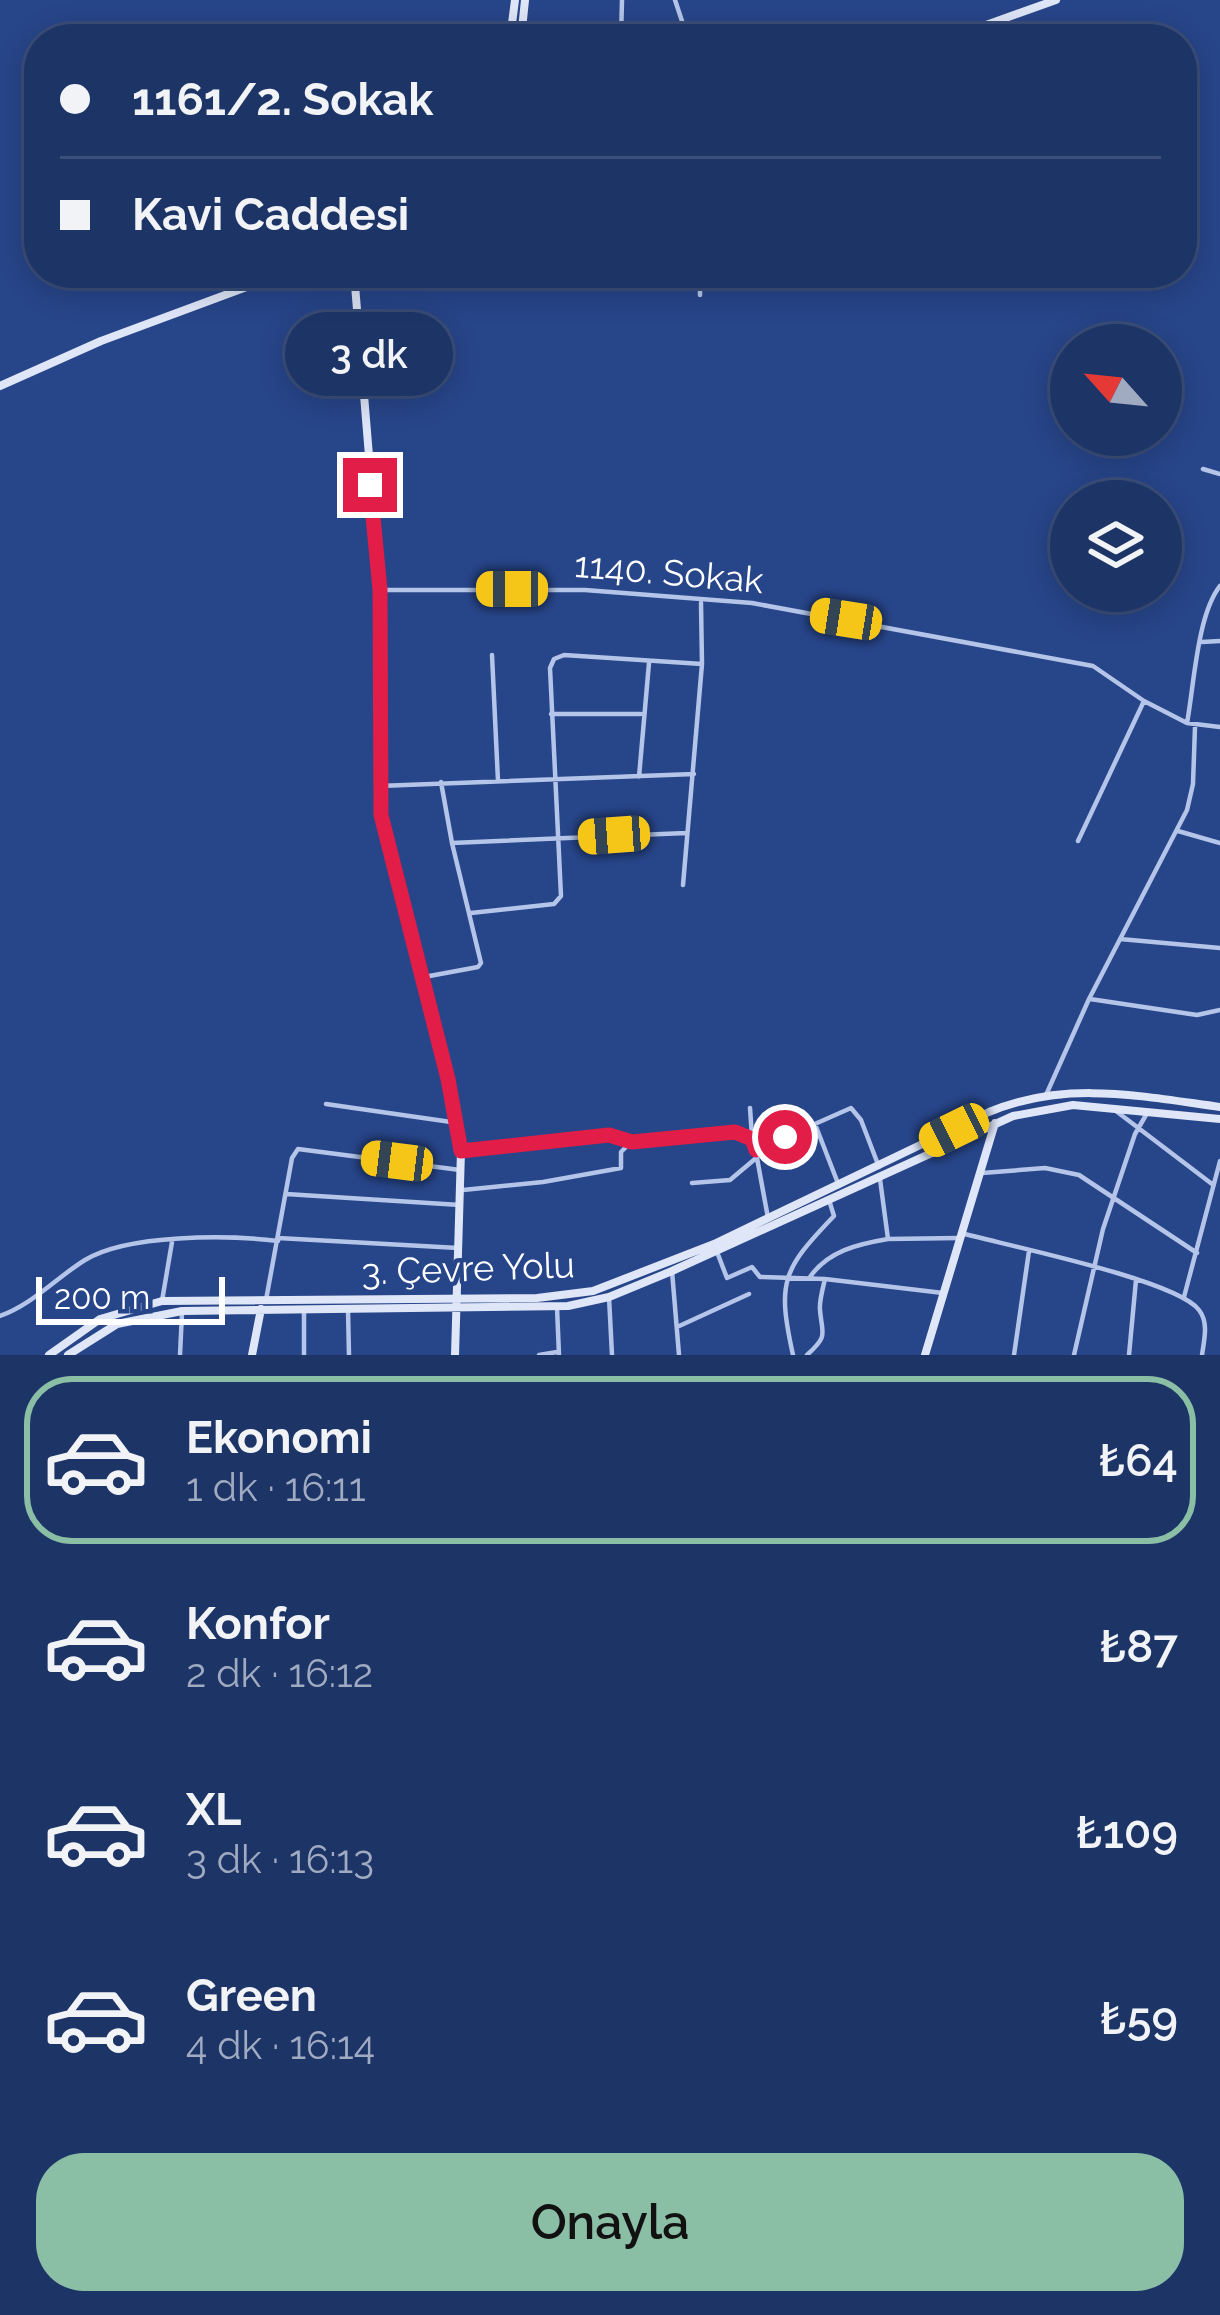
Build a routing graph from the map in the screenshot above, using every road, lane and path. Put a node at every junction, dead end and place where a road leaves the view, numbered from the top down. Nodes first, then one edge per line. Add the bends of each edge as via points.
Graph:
1 (1056, 0) edge
2 (989, 24) edge
3 (244, 288) edge
4 (355, 288) edge
5 (700, 288) edge
6 (700, 295) dead end
7 (0, 386) edge
8 (1203, 469) dead end
9 (1220, 473) edge
10 (1220, 586) edge
11 (380, 590) junction
12 (701, 601) junction
13 (1220, 641) edge
14 (1202, 642) junction
15 (492, 655) dead end
16 (649, 663) junction
17 (702, 664) junction
18 (1144, 701) junction
19 (551, 714) junction
20 (644, 714) junction
21 (1191, 724) junction
22 (1220, 727) edge
23 (694, 774) junction
24 (639, 777) junction
25 (555, 779) junction
26 (499, 781) junction
27 (441, 782) junction
28 (379, 786) junction
29 (1178, 831) junction
30 (688, 833) junction
31 (558, 838) junction
32 (1078, 841) dead end
33 (452, 843) junction
34 (1220, 843) edge
35 (683, 885) dead end
36 (471, 914) junction
37 (1120, 939) junction
38 (1220, 948) edge
39 (424, 977) junction
40 (1089, 999) junction
41 (1217, 1011) edge
42 (1220, 1020) edge
43 (1046, 1095) junction
44 (326, 1104) dead end
45 (1112, 1107) junction
46 (1220, 1107) edge
47 (750, 1108) dead end
48 (1149, 1111) junction
49 (1220, 1119) edge
50 (458, 1123) junction
51 (814, 1123) junction
52 (995, 1123) junction
53 (1137, 1130) junction
54 (752, 1139) junction
55 (632, 1142) junction
56 (461, 1151) junction
57 (756, 1154) junction
58 (1220, 1161) edge
59 (460, 1170) junction
60 (879, 1172) junction
61 (981, 1173) junction
62 (692, 1183) dead end
63 (1214, 1185) junction
64 (839, 1186) junction
65 (461, 1190) junction
66 (286, 1194) junction
67 (1118, 1198) junction
68 (829, 1200) junction
69 (460, 1205) junction
70 (768, 1218) junction
71 (960, 1236) junction
72 (888, 1239) junction
73 (172, 1240) junction
74 (278, 1240) junction
75 (458, 1248) junction
76 (716, 1251) junction
77 (1029, 1252) junction
78 (1197, 1253) junction
79 (1095, 1269) junction
80 (672, 1271) junction
81 (786, 1278) junction
82 (809, 1278) junction
83 (825, 1279) junction
84 (1136, 1280) junction
85 (943, 1293) junction
86 (749, 1294) dead end
87 (609, 1297) junction
88 (1184, 1297) junction
89 (162, 1301) junction
90 (456, 1304) junction
91 (264, 1305) junction
92 (556, 1307) junction
93 (304, 1310) junction
94 (348, 1310) junction
95 (182, 1311) junction
96 (0, 1316) edge
97 (677, 1327) junction
98 (558, 1354) edge
99 (49, 1355) edge
100 (68, 1355) edge
101 (180, 1355) edge
102 (252, 1355) edge
103 (304, 1355) edge
104 (349, 1355) edge
105 (455, 1355) edge
106 (539, 1355) edge
107 (612, 1355) edge
108 (680, 1355) edge
109 (793, 1355) edge
110 (806, 1355) edge
111 (925, 1355) edge
112 (1014, 1355) edge
113 (1074, 1355) edge
114 (1129, 1355) edge
115 (1202, 1355) edge

1 - 2 main road
3 - 7 main road
4 - 11 main road
5 - 6 street
8 - 9 street
10 - 14 street
11 - 12 street, 1140. Sokak via 645,592
11 - 28 main road
12 - 17 street
12 - 18 street, 1140. Sokak via 752,602 1093,666
13 - 14 street
14 - 21 street
15 - 26 street
16 - 17 street
16 - 19 street via 556,657
16 - 20 street
17 - 23 street
18 - 21 street, 1140. Sokak
18 - 32 street
19 - 20 street
19 - 25 street
20 - 24 street
21 - 22 street, 1140. Sokak
21 - 29 street via 1191,797
23 - 24 street
23 - 30 street
24 - 25 street
25 - 26 street
25 - 31 street
26 - 27 street
27 - 28 street
27 - 33 street
28 - 39 main road
29 - 34 street
29 - 37 street
30 - 31 street
30 - 35 street
31 - 33 street
31 - 36 street via 557,902
33 - 36 street
36 - 39 street via 478,968
37 - 38 street
37 - 40 street
39 - 50 main road
40 - 41 street
40 - 43 street
41 - 42 street
43 - 46 main road, 3. Çevre Yolu via 1096,1091
43 - 60 main road, 3. Çevre Yolu via 994,1110
44 - 50 street
45 - 48 main road, 3. Çevre Yolu
45 - 52 main road, 3. Çevre Yolu via 1059,1106
45 - 53 street
47 - 54 street
48 - 49 main road, 3. Çevre Yolu
48 - 53 street
50 - 56 main road
51 - 57 street
51 - 60 street via 856,1111
51 - 64 street
52 - 60 main road, 3. Çevre Yolu
52 - 61 main road
53 - 63 street
53 - 67 street
54 - 55 street via 735,1132
54 - 57 street
55 - 56 street via 609,1135
55 - 65 street via 621,1168
56 - 59 main road
57 - 62 street via 730,1180
57 - 70 street
58 - 63 street
59 - 65 main road
59 - 66 street via 298,1149
60 - 64 main road, 3. Çevre Yolu
60 - 68 main road, 3. Çevre Yolu
60 - 72 street
61 - 67 street via 1063,1170
61 - 71 main road
63 - 78 street
64 - 70 main road, 3. Çevre Yolu
65 - 69 main road
66 - 69 street
66 - 74 street
67 - 78 street
67 - 79 street
68 - 76 main road, 3. Çevre Yolu
68 - 81 street via 834,1216
69 - 75 main road
70 - 90 main road, 3. Çevre Yolu via 593,1291
71 - 72 street
71 - 77 street
71 - 85 main road
72 - 82 street via 824,1260
73 - 74 street
73 - 89 street
73 - 96 street via 88,1258
74 - 75 street
74 - 91 street
75 - 90 main road
76 - 80 main road, 3. Çevre Yolu
76 - 81 street via 727,1278 752,1267 760,1277
77 - 79 street
77 - 112 street
78 - 88 street
79 - 84 street
79 - 113 street
80 - 87 main road, 3. Çevre Yolu
80 - 97 street
81 - 82 street
81 - 109 street
82 - 83 street
83 - 85 street
83 - 110 street via 824,1337
84 - 88 street
84 - 114 street
85 - 111 main road
86 - 97 street
87 - 92 main road, 3. Çevre Yolu
87 - 107 street
88 - 115 street via 1206,1324
89 - 91 main road, 3. Çevre Yolu
89 - 99 main road, 3. Çevre Yolu via 105,1317
90 - 91 main road, 3. Çevre Yolu
90 - 92 main road, 3. Çevre Yolu
90 - 94 main road, 3. Çevre Yolu
90 - 105 main road
91 - 93 main road, 3. Çevre Yolu
91 - 95 main road, 3. Çevre Yolu
91 - 102 main road
92 - 98 street
93 - 94 main road, 3. Çevre Yolu
93 - 103 street
94 - 104 street
95 - 100 main road, 3. Çevre Yolu via 117,1324
95 - 101 street
97 - 108 street
98 - 106 street

